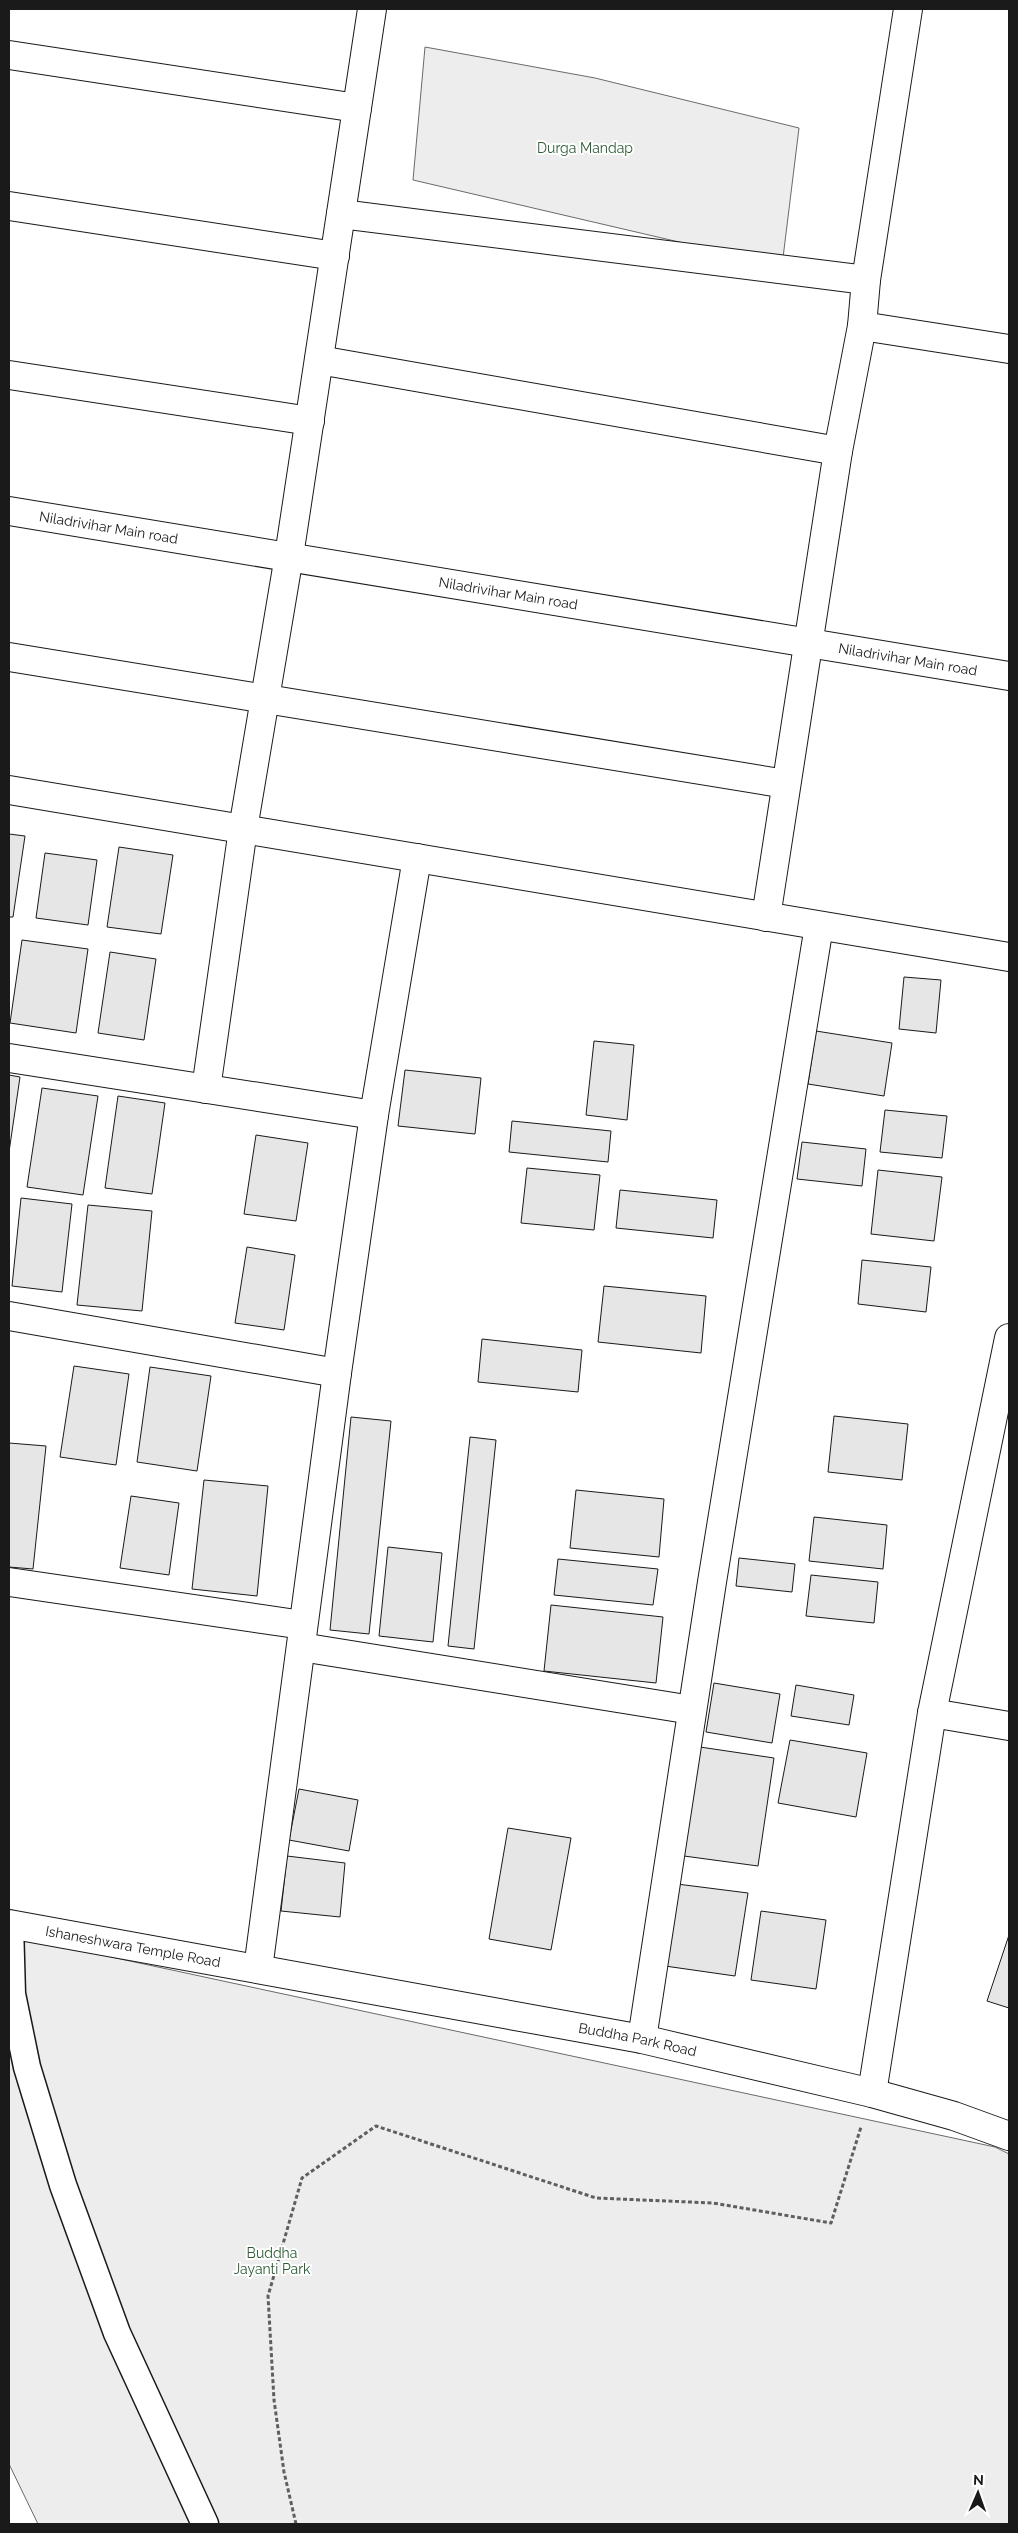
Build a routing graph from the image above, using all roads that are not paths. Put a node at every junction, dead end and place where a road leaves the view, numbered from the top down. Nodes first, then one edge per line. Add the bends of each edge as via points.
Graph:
1 (372, 9) edge
2 (908, 9) edge
3 (9, 55) edge
4 (357, 108) junction
5 (9, 206) edge
6 (341, 214) junction
7 (335, 256) junction
8 (866, 280) junction
9 (862, 326) junction
10 (1009, 349) edge
11 (319, 360) junction
12 (9, 375) edge
13 (310, 421) junction
14 (838, 451) junction
15 (9, 511) edge
16 (290, 556) junction
17 (809, 642) junction
18 (9, 657) edge
19 (1009, 676) edge
20 (265, 699) junction
21 (786, 784) junction
22 (9, 790) edge
23 (243, 829) junction
24 (417, 858) junction
25 (766, 917) junction
26 (819, 926) junction
27 (1009, 957) edge
28 (9, 1058) edge
29 (206, 1089) junction
30 (374, 1115) junction
31 (9, 1316) edge
32 (1009, 1338) edge
33 (337, 1373) junction
34 (1006, 1374) edge
35 (9, 1582) edge
36 (302, 1636) junction
37 (692, 1710) junction
38 (932, 1713) junction
39 (1009, 1726) edge
40 (10, 1924) edge
41 (258, 1969) junction
42 (642, 2039) junction
43 (872, 2093) junction
44 (1009, 2136) edge
45 (205, 2524) edge

1 - 4 street
2 - 8 street
3 - 4 street
4 - 6 street
5 - 7 street
6 - 7 street
6 - 8 street
7 - 11 street
8 - 9 street
9 - 10 street
9 - 14 street
11 - 13 street
11 - 14 street
12 - 13 street
13 - 16 street
14 - 17 street
15 - 16 street, Niladrivihar Main road
16 - 17 street, Niladrivihar Main road
16 - 20 street
17 - 19 street, Niladrivihar Main road
17 - 21 street
18 - 20 street
20 - 21 street
20 - 23 street
21 - 25 street
22 - 23 street
23 - 24 street
23 - 29 street
24 - 25 street
24 - 30 street
25 - 26 street
26 - 27 street
26 - 37 street
28 - 29 street
29 - 30 street
30 - 33 street
31 - 33 street
32 - 34 street
33 - 36 street
34 - 38 street
35 - 36 street
36 - 37 street
36 - 41 street
37 - 42 street
38 - 39 street
38 - 43 street
40 - 41 street, Ishaneshwara Temple Road
40 - 45 street via 12,1994 27,2067 64,2184 117,2333
41 - 42 street, Buddha Park Road
42 - 43 street, Buddha Park Road
43 - 44 street, Buddha Park Road via 954,2116

